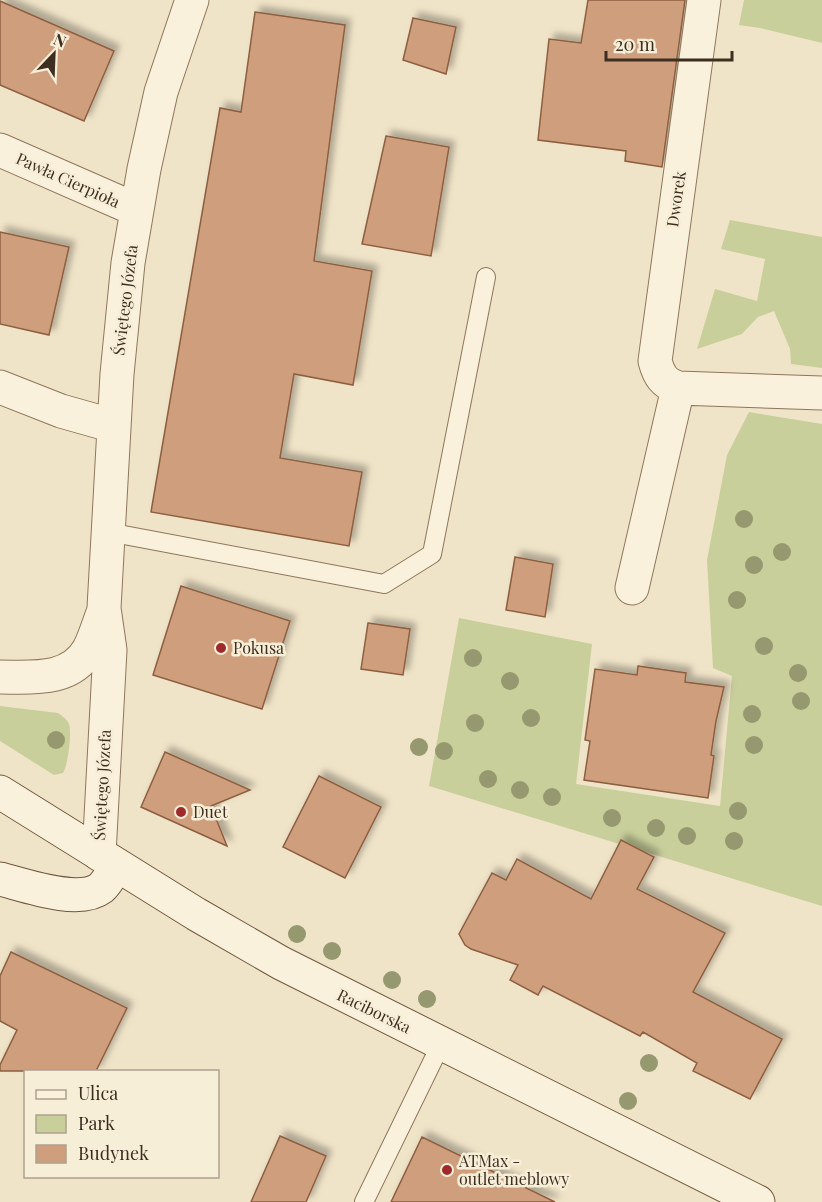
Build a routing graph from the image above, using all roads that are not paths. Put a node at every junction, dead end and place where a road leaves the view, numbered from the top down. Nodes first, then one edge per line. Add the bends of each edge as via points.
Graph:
1 (192, 0) edge
2 (704, 0) edge
3 (0, 150) edge
4 (137, 210) junction
5 (486, 277) dead end
6 (0, 387) edge
7 (678, 388) junction
8 (822, 393) edge
9 (114, 426) junction
10 (108, 532) junction
11 (632, 588) dead end
12 (104, 608) junction
13 (0, 677) edge
14 (0, 792) edge
15 (108, 859) junction
16 (0, 879) edge
17 (441, 1044) junction
18 (364, 1202) edge
19 (758, 1202) edge

1 - 4 street, Świętego Józefa via 161,92
2 - 7 street, Dworek via 655,362 659,376
3 - 4 street, Pawła Cierpioła
4 - 9 street, Świętego Józefa via 122,319
5 - 10 lane via 432,554 384,584
6 - 9 street
7 - 8 street
7 - 11 street
9 - 10 street, Świętego Józefa
10 - 12 street, Świętego Józefa
12 - 13 street, Świętego Józefa via 89,647 71,667 57,675
12 - 15 street, Świętego Józefa via 110,650
14 - 15 street, Raciborska
15 - 16 street via 101,888 84,894 54,892
15 - 17 street, Raciborska via 262,953
17 - 18 lane
17 - 19 street, Raciborska

